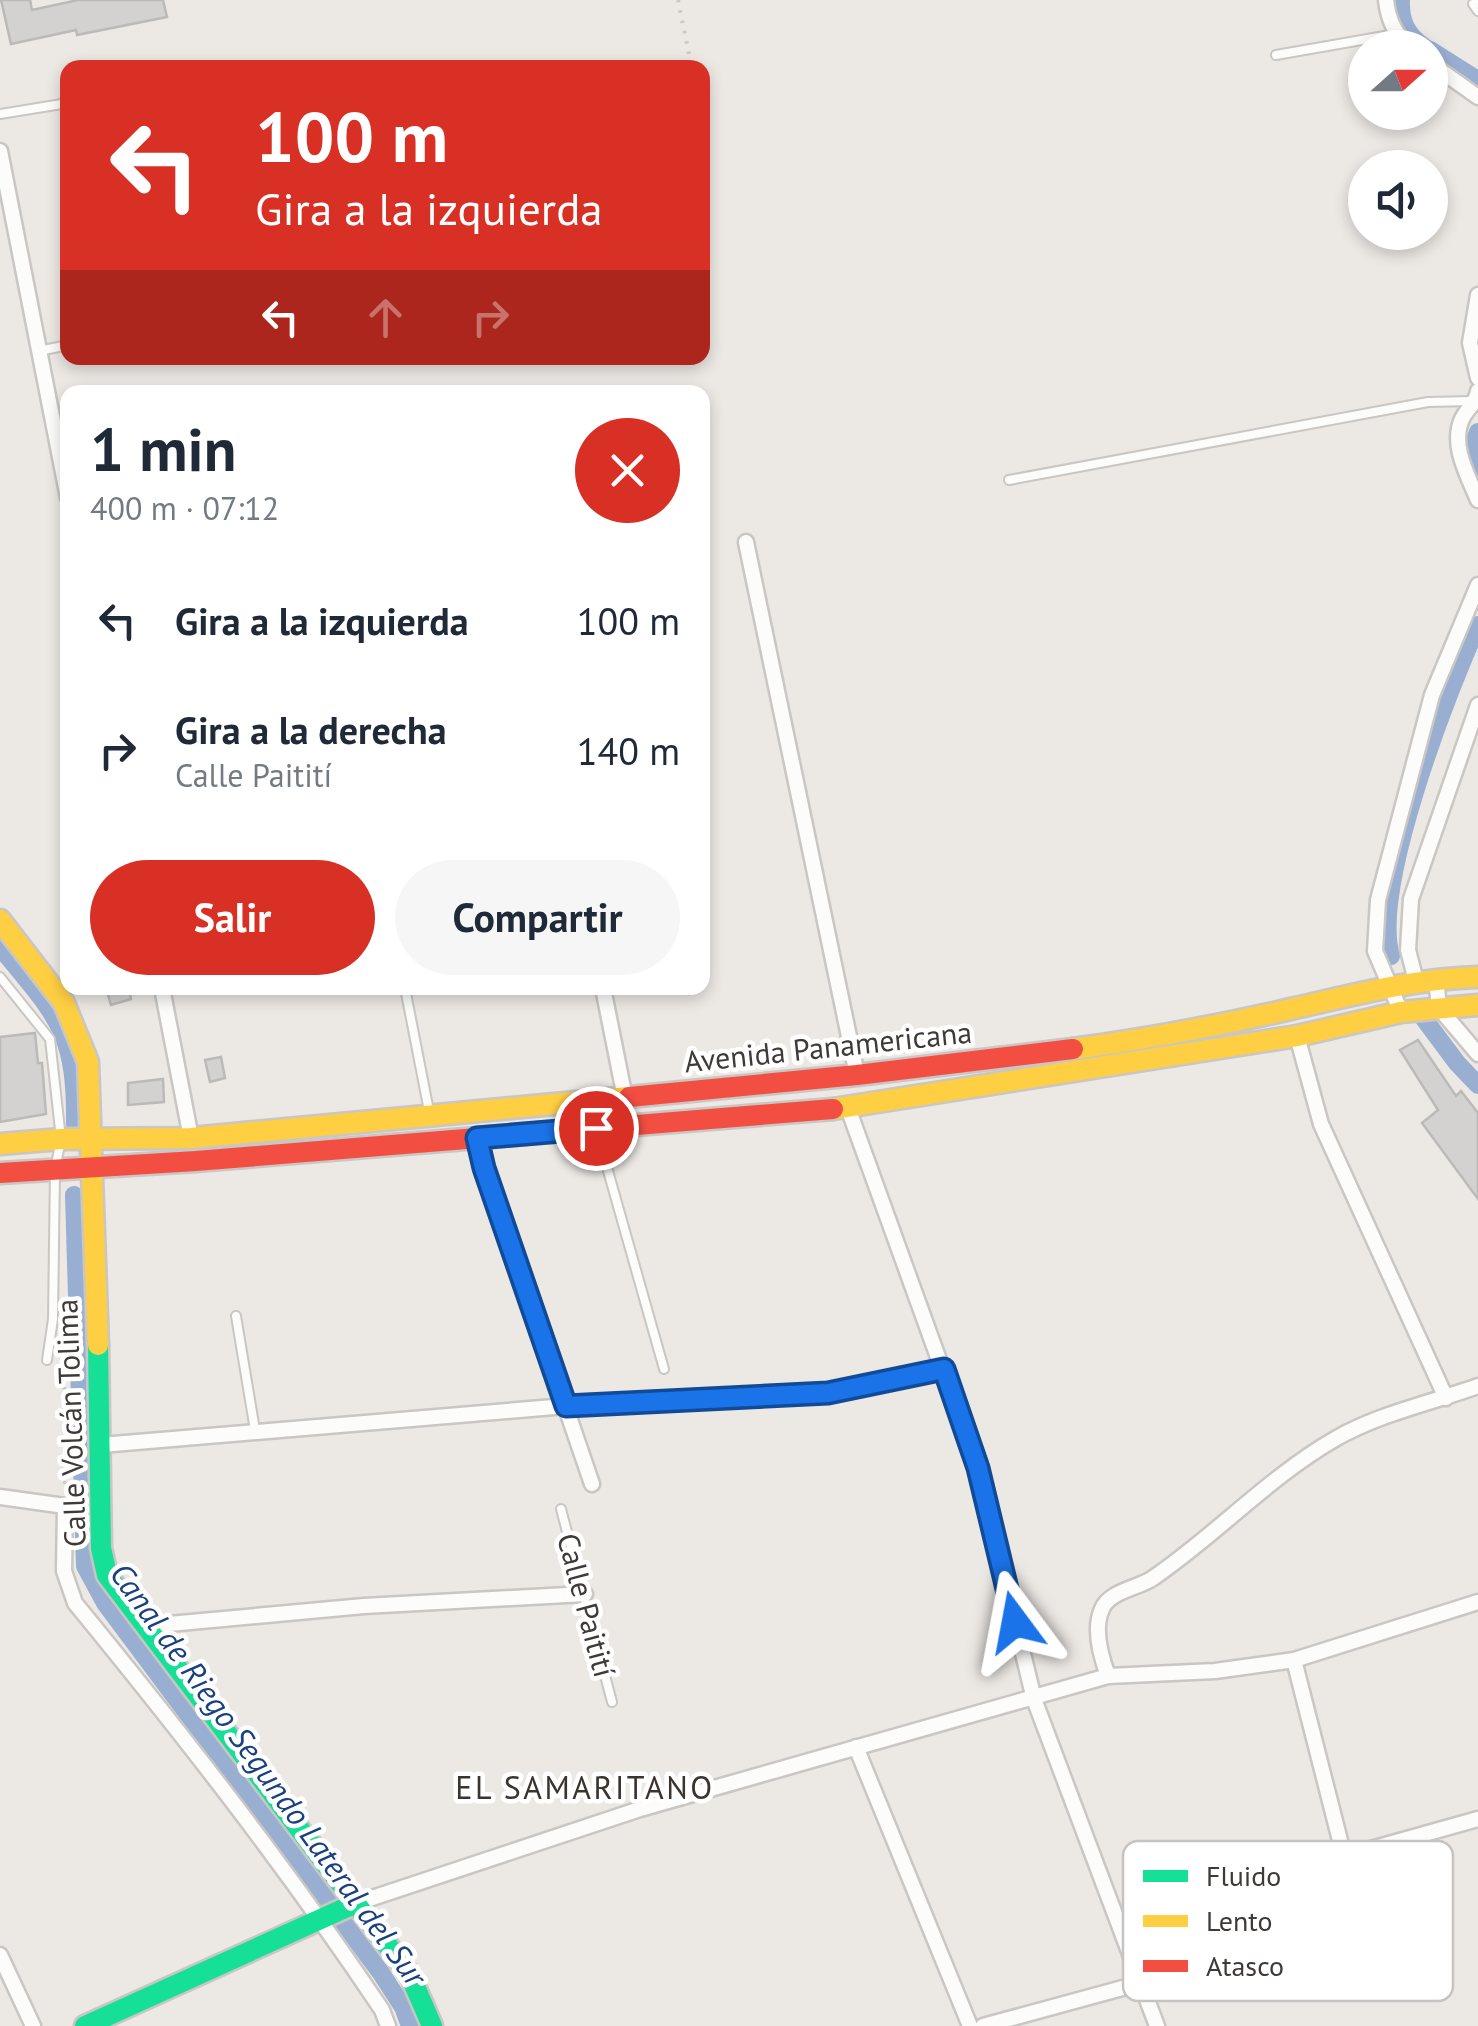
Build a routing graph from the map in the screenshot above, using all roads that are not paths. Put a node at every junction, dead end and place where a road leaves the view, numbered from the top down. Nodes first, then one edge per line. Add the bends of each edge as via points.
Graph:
1 (1386, 0) edge
2 (1478, 3) edge
3 (1478, 11) edge
4 (1394, 30) edge
5 (1348, 42) edge
6 (1276, 55) dead end
7 (1448, 76) edge
8 (1478, 97) edge
9 (60, 104) edge
10 (0, 114) edge
11 (0, 152) edge
12 (1478, 295) edge
13 (60, 347) edge
14 (39, 351) junction
15 (1478, 378) edge
16 (1477, 396) edge
17 (60, 441) edge
18 (1009, 480) dead end
19 (1478, 500) edge
20 (746, 542) dead end
21 (1478, 585) edge
22 (1478, 705) edge
23 (0, 920) edge
24 (0, 977) edge
25 (1478, 977) edge
26 (1426, 980) junction
27 (1390, 986) junction
28 (163, 995) edge
29 (406, 995) edge
30 (604, 995) edge
31 (1478, 1005) edge
32 (1439, 1008) junction
33 (1400, 1012) junction
34 (1297, 1036) junction
35 (1478, 1054) edge
36 (857, 1076) junction
37 (625, 1098) junction
38 (848, 1108) junction
39 (430, 1114) junction
40 (596, 1128) junction
41 (91, 1138) junction
42 (191, 1138) junction
43 (477, 1138) junction
44 (61, 1139) junction
45 (0, 1144) edge
46 (92, 1168) junction
47 (55, 1170) junction
48 (0, 1173) edge
49 (236, 1316) dead end
50 (47, 1360) road end
51 (664, 1369) dead end
52 (944, 1369) junction
53 (1478, 1386) edge
54 (1446, 1398) junction
55 (566, 1406) junction
56 (254, 1430) junction
57 (101, 1445) junction
58 (592, 1484) dead end
59 (0, 1497) edge
60 (560, 1509) dead end
61 (585, 1594) junction
62 (1478, 1602) edge
63 (146, 1626) junction
64 (1294, 1660) junction
65 (1108, 1676) junction
66 (1034, 1699) junction
67 (612, 1702) dead end
68 (856, 1747) junction
69 (1478, 1818) edge
70 (1342, 1841) edge
71 (1398, 1841) edge
72 (339, 1911) junction
73 (1123, 1943) edge
74 (0, 1954) edge
75 (1123, 1988) edge
76 (1146, 2001) edge
77 (33, 2026) edge
78 (85, 2026) edge
79 (388, 2026) edge
80 (432, 2026) edge
81 (970, 2026) edge
82 (983, 2026) edge
83 (1157, 2026) edge

1 - 4 street
2 - 3 lane via 1472,4
5 - 6 lane
7 - 8 street
9 - 10 lane
11 - 14 street
12 - 15 street via 1470,342
13 - 14 lane
14 - 17 street
16 - 18 lane
16 - 19 street via 1458,438
20 - 36 street
21 - 27 street via 1432,695 1378,900 1375,951
22 - 26 street via 1411,899 1408,950
23 - 41 main road, Calle Volcán Tolima via 56,989 84,1042
24 - 44 lane, Calle Volcán Tolima via 50,1038
25 - 26 main road, Avenida Panamericana
26 - 27 main road, Avenida Panamericana
26 - 32 street
27 - 33 street
27 - 36 main road, Avenida Panamericana via 1079,1048
28 - 42 street
29 - 39 lane
30 - 37 street
31 - 32 main road, Avenida Panamericana
32 - 33 main road, Avenida Panamericana
32 - 35 street
33 - 34 main road, Avenida Panamericana
34 - 38 main road, Avenida Panamericana
34 - 54 street via 1321,1124
36 - 37 main road, Avenida Panamericana
37 - 39 main road, Avenida Panamericana
38 - 40 main road, Avenida Panamericana
38 - 52 street
39 - 42 main road, Avenida Panamericana
40 - 43 main road, Avenida Panamericana
40 - 51 lane
41 - 42 main road, Avenida Panamericana
41 - 44 main road, Avenida Panamericana
41 - 46 main road, Calle Volcán Tolima
43 - 46 main road, Avenida Panamericana
43 - 55 street
44 - 45 main road, Avenida Panamericana
44 - 47 lane, Calle Volcán Tolima
46 - 47 main road, Avenida Panamericana
46 - 57 main road, Calle Volcán Tolima
47 - 48 main road, Avenida Panamericana
47 - 50 lane, Calle Volcán Tolima
49 - 56 lane
52 - 55 street via 828,1393
52 - 66 street via 978,1468
53 - 54 street
54 - 65 street via 1336,1438 1150,1580 1108,1600 1098,1624
55 - 56 street
55 - 58 street
56 - 57 street
57 - 63 main road, Calle Volcán Tolima via 100,1548 107,1575
59 - 72 street, Calle Volcán Tolima via 65,1506 64,1571 75,1603 212,1771
60 - 61 lane, Calle Paitití
61 - 63 street
61 - 67 lane, Calle Paitití
62 - 64 street
63 - 72 main road, Calle Volcán Tolima
64 - 65 street
64 - 70 street
65 - 66 street
66 - 68 street
66 - 73 street
68 - 72 street via 640,1809
68 - 81 street
69 - 71 street
72 - 78 main road
72 - 79 street, Calle Volcán Tolima
72 - 80 main road, Calle Volcán Tolima via 410,1975
74 - 77 street
75 - 82 street
76 - 83 street

